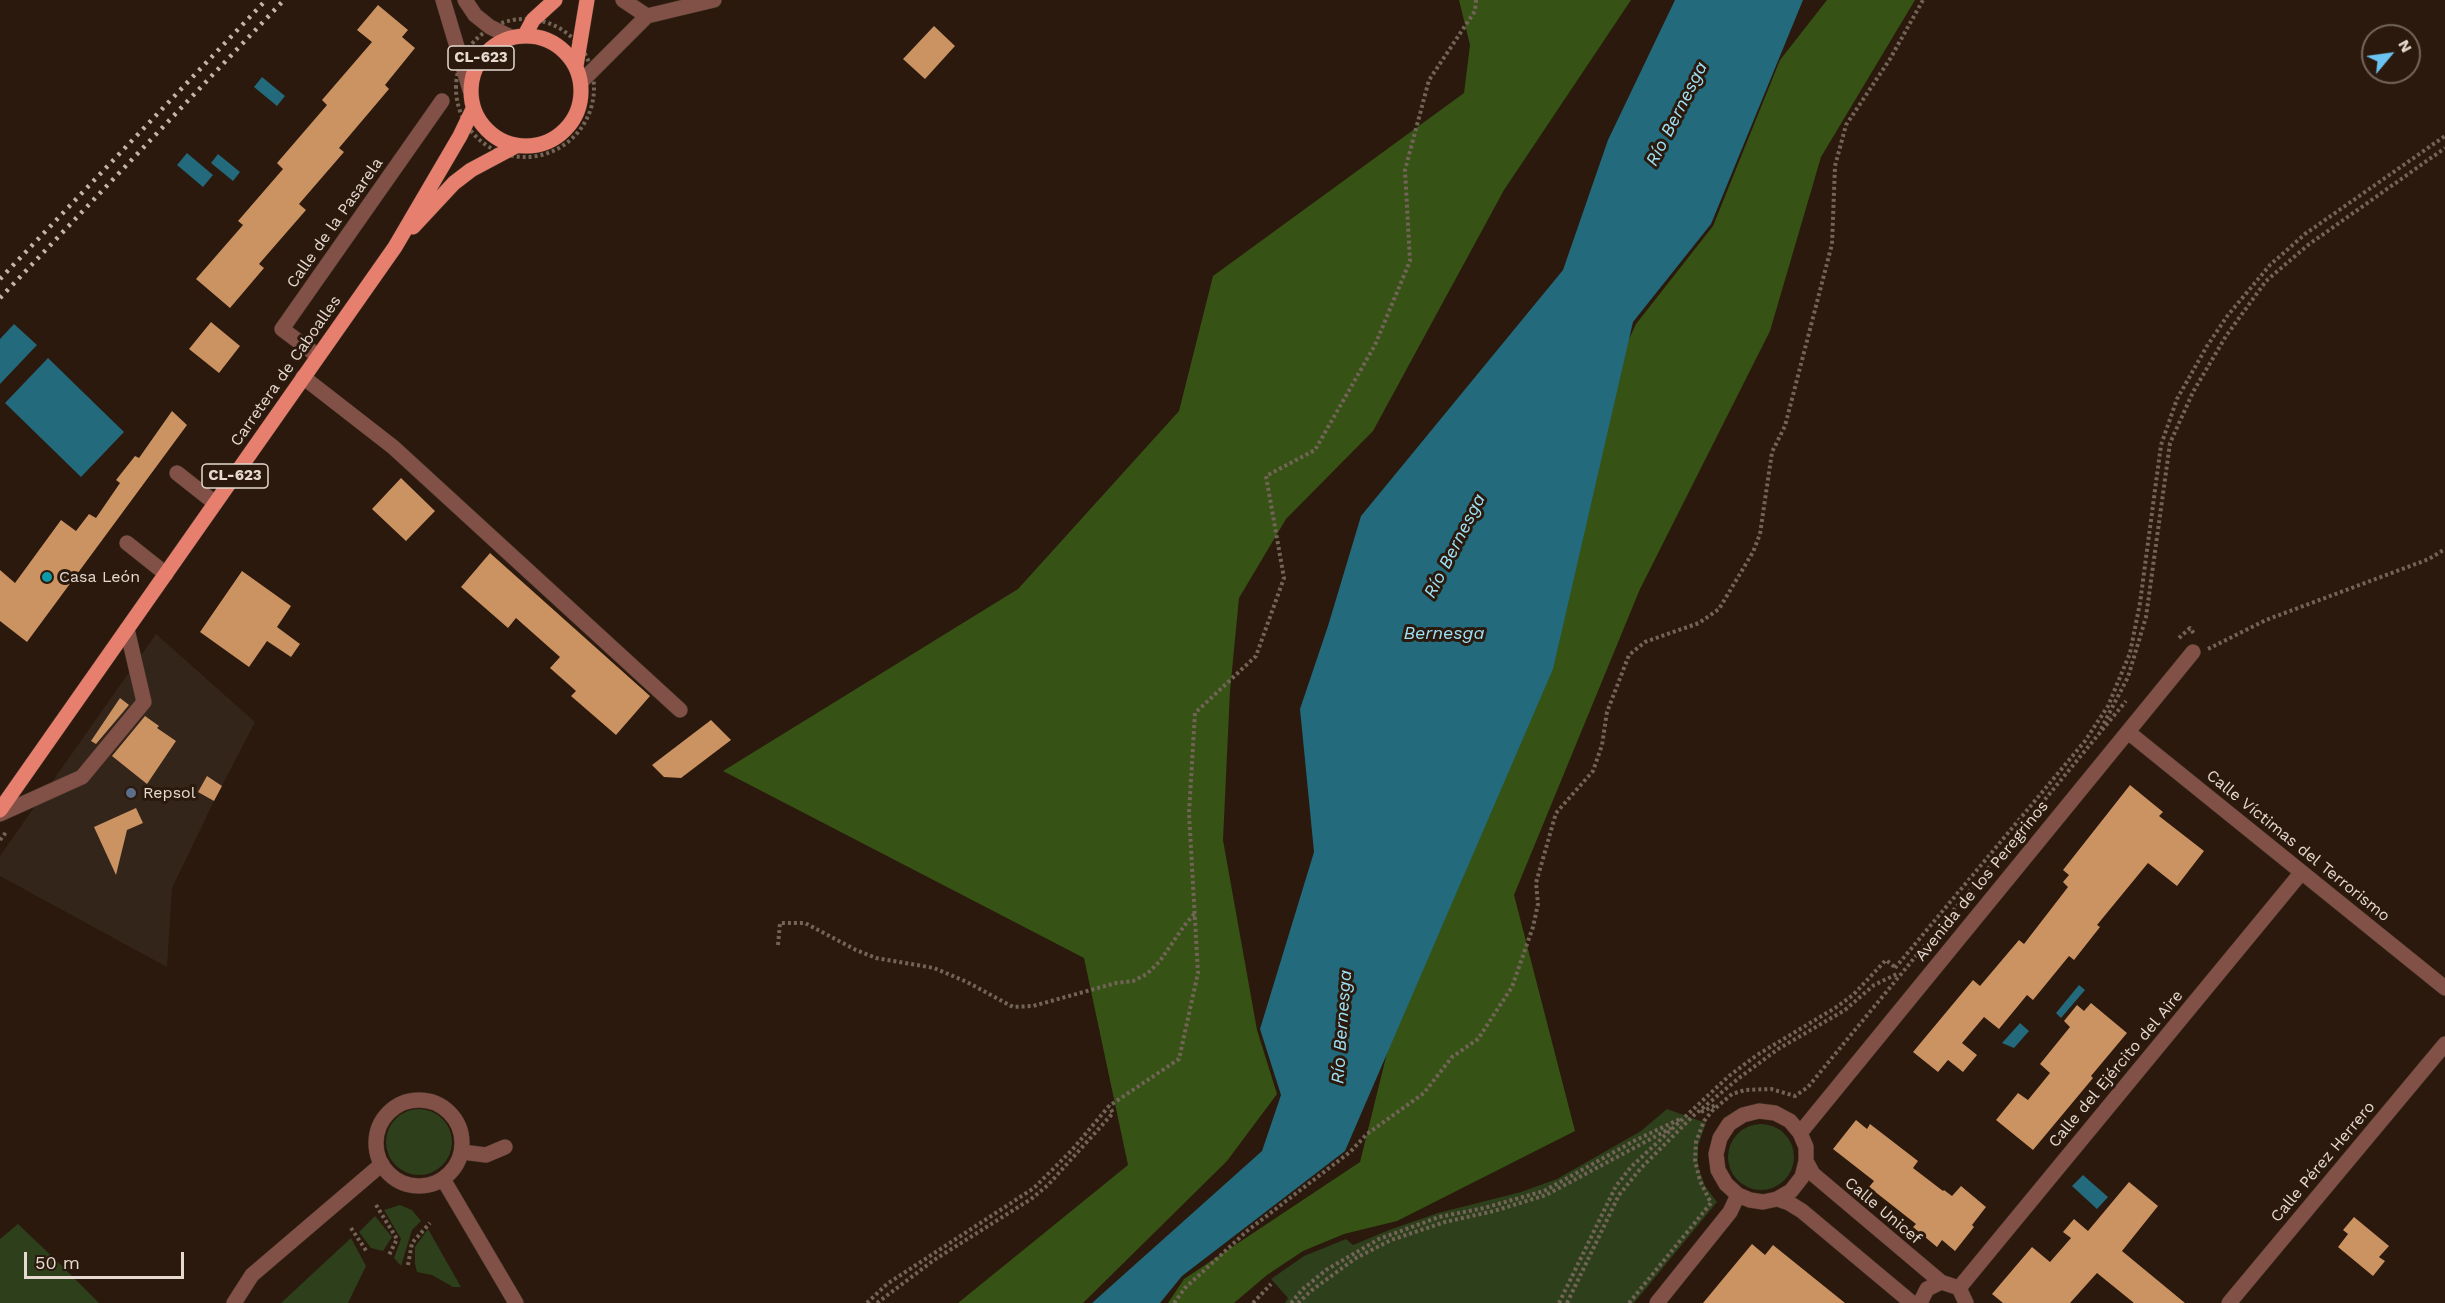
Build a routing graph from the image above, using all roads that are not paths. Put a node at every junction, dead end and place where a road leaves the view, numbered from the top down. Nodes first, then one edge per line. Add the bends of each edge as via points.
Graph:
1 (443, 0) edge
2 (465, 0) edge
3 (555, 0) edge
4 (587, 0) edge
5 (623, 0) edge
6 (714, 0) edge
7 (647, 16) junction
8 (518, 36) junction
9 (576, 66) junction
10 (580, 82) junction
11 (470, 90) junction
12 (442, 100) dead end
13 (473, 109) junction
14 (510, 150) junction
15 (395, 247) junction
16 (318, 356) junction
17 (303, 377) junction
18 (177, 473) dead end
19 (215, 503) junction
20 (127, 543) dead end
21 (166, 574) junction
22 (127, 629) junction
23 (2193, 652) road end
24 (680, 710) dead end
25 (2128, 732) junction
26 (0, 812) edge
27 (2301, 873) junction
28 (2445, 988) edge
29 (2445, 1044) edge
30 (1800, 1133) junction
31 (506, 1147) dead end
32 (462, 1152) junction
33 (1806, 1161) junction
34 (382, 1164) junction
35 (443, 1179) junction
36 (1738, 1195) junction
37 (1777, 1199) junction
38 (1941, 1282) junction
39 (1965, 1298) edge
40 (234, 1303) edge
41 (516, 1303) edge
42 (1657, 1303) edge
43 (1912, 1303) edge
44 (1920, 1303) edge
45 (2229, 1303) edge

1 - 11 street
2 - 8 street via 490,27
3 - 8 main road, CL-623
4 - 9 main road, CL-623
5 - 7 street
6 - 7 street
7 - 10 street
8 - 9 main road, CL-623 via 548,40 568,54
8 - 11 main road, CL-623 via 490,48 482,56
9 - 10 main road, CL-623
10 - 14 main road, CL-623 via 579,107 561,134 548,142
11 - 13 main road, CL-623
12 - 16 street, Calle de la Pasarela via 282,329
13 - 14 main road, CL-623 via 488,132
13 - 15 main road, Carretera de Caboalles / CL-623
14 - 15 main road, Carretera de Caboalles / CL-623 via 454,183
15 - 16 main road, Carretera de Caboalles / CL-623
16 - 17 main road, Carretera de Caboalles / CL-623
17 - 19 main road, Carretera de Caboalles / CL-623
17 - 24 street via 393,447
18 - 19 street
19 - 21 main road, Carretera de Caboalles / CL-623
20 - 21 street
21 - 22 main road, Carretera de Caboalles / CL-623
22 - 26 main road, Carretera de Caboalles / CL-623
22 - 26 street via 144,702 82,777
23 - 25 street, Avenida de los Peregrinos
25 - 27 street, Calle Víctimas del Terrorismo
25 - 30 street, Avenida de los Peregrinos
27 - 28 street, Calle Víctimas del Terrorismo
27 - 39 street, Calle del Ejército del Aire
29 - 45 street, Calle Pérez Herrero
30 - 33 street
30 - 36 street via 1790,1121 1775,1113 1759,1111 1729,1124 1720,1137 1718,1170
31 - 32 street via 486,1155
32 - 34 street via 462,1136 448,1110 435,1102 405,1101 382,1120 376,1135
32 - 35 street
33 - 37 street via 1802,1177 1791,1191
33 - 38 street, Calle Unicef via 1823,1184
34 - 35 street via 393,1177 409,1185 427,1185
34 - 40 street via 252,1275
35 - 41 street
36 - 37 street via 1764,1202
36 - 42 street via 1730,1212
37 - 43 street via 1802,1211
38 - 39 street
38 - 44 street via 1927,1289

